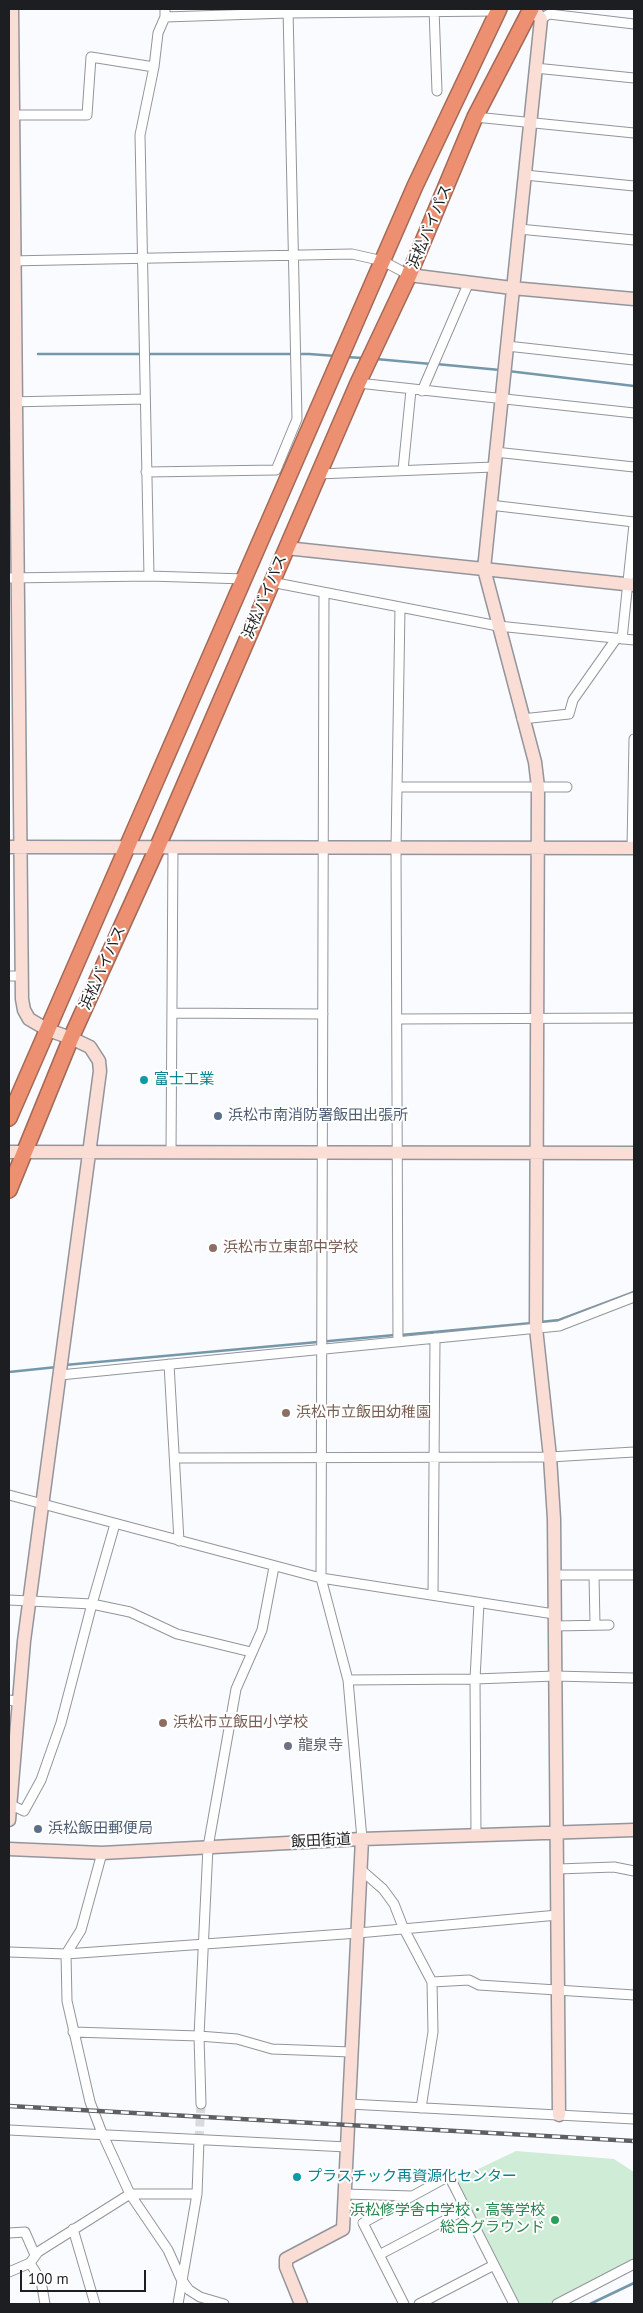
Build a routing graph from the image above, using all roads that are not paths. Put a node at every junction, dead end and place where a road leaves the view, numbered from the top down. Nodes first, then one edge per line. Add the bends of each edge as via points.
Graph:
1 (12, 9) edge
2 (434, 10) edge
3 (498, 10) edge
4 (288, 11) edge
5 (535, 12) edge
6 (165, 13) edge
7 (634, 24) edge
8 (154, 67) junction
9 (535, 68) junction
10 (634, 78) edge
11 (437, 91) dead end
12 (11, 115) edge
13 (475, 117) junction
14 (530, 121) junction
15 (634, 132) edge
16 (524, 174) junction
17 (634, 186) edge
18 (519, 229) junction
19 (634, 240) edge
20 (294, 254) junction
21 (142, 257) junction
22 (12, 261) edge
23 (383, 261) junction
24 (409, 275) junction
25 (469, 282) junction
26 (512, 288) junction
27 (634, 299) edge
28 (507, 346) junction
29 (634, 360) edge
30 (358, 383) junction
31 (411, 390) junction
32 (422, 391) junction
33 (145, 399) junction
34 (501, 399) junction
35 (13, 402) edge
36 (634, 413) edge
37 (496, 452) junction
38 (494, 467) junction
39 (634, 467) edge
40 (403, 470) junction
41 (146, 472) junction
42 (318, 474) junction
43 (490, 505) junction
44 (634, 523) edge
45 (286, 548) junction
46 (484, 570) junction
47 (149, 576) junction
48 (14, 578) edge
49 (245, 579) junction
50 (271, 582) junction
51 (631, 584) edge
52 (324, 594) junction
53 (400, 608) junction
54 (498, 626) junction
55 (619, 639) junction
56 (634, 640) edge
57 (522, 719) junction
58 (634, 739) edge
59 (397, 787) junction
60 (538, 787) junction
61 (567, 787) dead end
62 (128, 846) junction
63 (166, 846) junction
64 (15, 847) edge
65 (324, 847) junction
66 (538, 847) junction
67 (396, 848) junction
68 (633, 848) edge
69 (15, 976) edge
70 (172, 1013) junction
71 (323, 1014) junction
72 (397, 1018) junction
73 (537, 1018) junction
74 (634, 1018) edge
75 (48, 1030) junction
76 (71, 1038) junction
77 (9, 1118) edge
78 (91, 1151) junction
79 (9, 1152) edge
80 (26, 1152) junction
81 (171, 1152) junction
82 (323, 1152) junction
83 (396, 1152) junction
84 (537, 1153) junction
85 (634, 1153) edge
86 (9, 1190) edge
87 (634, 1297) edge
88 (536, 1328) junction
89 (434, 1338) junction
90 (398, 1341) junction
91 (323, 1348) junction
92 (169, 1364) junction
93 (60, 1375) junction
94 (634, 1452) edge
95 (435, 1457) junction
96 (550, 1457) junction
97 (175, 1458) junction
98 (322, 1458) junction
99 (9, 1495) edge
100 (42, 1504) junction
101 (116, 1524) junction
102 (179, 1541) junction
103 (274, 1567) junction
104 (554, 1575) junction
105 (594, 1575) junction
106 (634, 1575) edge
107 (321, 1578) junction
108 (434, 1595) junction
109 (9, 1600) edge
110 (30, 1601) junction
111 (479, 1602) junction
112 (92, 1604) junction
113 (554, 1620) junction
114 (595, 1625) junction
115 (609, 1625) dead end
116 (251, 1652) junction
117 (555, 1676) junction
118 (634, 1678) edge
119 (475, 1679) junction
120 (348, 1680) junction
121 (14, 1701) edge
122 (10, 1804) edge
123 (9, 1820) edge
124 (634, 1830) edge
125 (557, 1833) junction
126 (476, 1836) junction
127 (362, 1839) junction
128 (208, 1847) junction
129 (9, 1849) edge
130 (102, 1853) junction
131 (360, 1869) junction
132 (558, 1869) junction
133 (634, 1871) edge
134 (558, 1915) junction
135 (403, 1927) junction
136 (358, 1933) junction
137 (204, 1943) junction
138 (9, 1952) edge
139 (66, 1954) junction
140 (432, 1982) junction
141 (559, 1990) junction
142 (634, 1995) edge
143 (74, 2032) junction
144 (199, 2036) junction
145 (352, 2052) junction
146 (201, 2104) tunnel mouth
147 (349, 2104) junction
148 (422, 2108) junction
149 (559, 2115) junction
150 (634, 2119) edge
151 (9, 2130) edge
152 (102, 2133) junction
153 (199, 2140) junction
154 (346, 2147) junction
155 (130, 2194) junction
156 (197, 2194) junction
157 (344, 2194) junction
158 (412, 2196) junction
159 (466, 2210) junction
160 (72, 2229) junction
161 (9, 2233) edge
162 (379, 2255) junction
163 (33, 2259) junction
164 (634, 2264) edge
165 (494, 2265) junction
166 (9, 2272) edge
167 (181, 2279) junction
168 (45, 2304) edge
169 (95, 2304) edge
170 (178, 2304) edge
171 (224, 2304) edge
172 (301, 2304) edge
173 (404, 2304) edge
174 (419, 2304) edge
175 (514, 2304) edge
176 (557, 2304) edge

1 - 12 street
2 - 3 street
2 - 4 street
2 - 11 street
3 - 23 highway, 浜松バイパス
4 - 6 street
4 - 20 street
5 - 7 street
5 - 9 street
5 - 13 highway, 浜松バイパス
6 - 8 street via 158,33
8 - 12 street via 91,57 87,116
8 - 21 street via 140,135
9 - 10 street
9 - 14 street
12 - 22 street
13 - 14 street
13 - 24 highway, 浜松バイパス
14 - 15 street
14 - 16 street
16 - 17 street
16 - 18 street
18 - 19 street
18 - 26 street
20 - 21 street
20 - 23 street via 352,254
20 - 41 street via 297,419 276,470
21 - 22 street
21 - 33 street
22 - 35 street
23 - 24 street
23 - 49 highway, 浜松バイパス
24 - 25 street
24 - 30 highway, 浜松バイパス
25 - 26 street
25 - 32 street
26 - 27 street
26 - 28 street
28 - 29 street
28 - 34 street
30 - 31 street
30 - 42 highway, 浜松バイパス
31 - 32 street
31 - 40 street
32 - 34 street
33 - 35 street
33 - 41 street
34 - 36 street
34 - 37 street
35 - 48 street
37 - 38 street
37 - 39 street
38 - 40 street
38 - 43 street
40 - 42 street
41 - 47 street
42 - 45 highway, 浜松バイパス
43 - 44 street
43 - 46 street
44 - 51 street
45 - 46 street
45 - 50 highway, 浜松バイパス
46 - 51 street
46 - 54 street
47 - 48 street
47 - 49 street
48 - 64 street
49 - 62 highway, 浜松バイパス
50 - 52 street
50 - 63 highway, 浜松バイパス
51 - 55 street
52 - 53 street
52 - 65 street
53 - 54 street
53 - 59 street
54 - 55 street
54 - 57 street
55 - 56 street
55 - 57 street via 573,700 569,714
57 - 60 street via 535,762
58 - 68 street
59 - 60 street
59 - 67 street
60 - 61 street
60 - 66 street
62 - 63 street
62 - 64 street
62 - 75 highway, 浜松バイパス
63 - 65 street
63 - 70 street
63 - 76 highway, 浜松バイパス
64 - 69 street
65 - 67 street
65 - 71 street
66 - 67 street
66 - 68 street
66 - 73 street
67 - 72 street
69 - 75 street via 29,1019
70 - 71 street
70 - 81 street
71 - 82 street
72 - 73 street
72 - 83 street
73 - 74 street
73 - 84 street
75 - 76 street
75 - 77 highway, 浜松バイパス
76 - 78 street via 90,1047 99,1061 100,1082
76 - 80 highway, 浜松バイパス
78 - 80 street
78 - 81 street
78 - 93 street
79 - 80 street
80 - 86 highway, 浜松バイパス
81 - 82 street
82 - 83 street
82 - 91 street
83 - 84 street
83 - 90 street
84 - 85 street
84 - 88 street
87 - 88 street via 558,1326
88 - 89 street
88 - 96 street
89 - 90 street
89 - 95 street
90 - 91 street
91 - 92 street
91 - 98 street
92 - 93 street
92 - 97 street
93 - 100 street
94 - 96 street
95 - 96 street
95 - 98 street
95 - 108 street
96 - 104 street
97 - 98 street
97 - 102 street
98 - 107 street
99 - 100 street
100 - 101 street
100 - 110 street
101 - 102 street
101 - 112 street
102 - 103 street
103 - 107 street
103 - 116 street via 262,1630
104 - 105 street
104 - 113 street
105 - 106 street
105 - 114 street
107 - 108 street
107 - 120 street
108 - 111 street
109 - 110 street
110 - 112 street
110 - 121 street
111 - 113 street
111 - 119 street
112 - 116 street via 130,1612 177,1634
112 - 122 street via 61,1723 41,1780 24,1811
113 - 114 street
113 - 117 street
114 - 115 street
116 - 128 street via 236,1689
117 - 118 street
117 - 119 street
117 - 125 street
119 - 120 street
119 - 126 street
120 - 127 street
121 - 122 street
122 - 123 street
124 - 125 street, 飯田街道
125 - 126 street, 飯田街道
125 - 132 street
126 - 127 street, 飯田街道
127 - 128 street, 飯田街道
127 - 131 street
128 - 130 street, 飯田街道
128 - 137 street
129 - 130 street, 飯田街道
130 - 139 street via 80,1930
131 - 135 street via 384,1889
131 - 136 street
132 - 133 street via 614,1867
132 - 134 street
134 - 135 street
134 - 141 street
135 - 136 street
135 - 140 street
136 - 137 street
136 - 145 street
137 - 139 street
137 - 144 street
138 - 139 street
139 - 143 street via 67,2001
140 - 141 street via 469,1980 479,1985
140 - 148 street via 433,2032
141 - 142 street
141 - 149 street
143 - 144 street
143 - 152 street via 90,2102
144 - 145 street via 237,2039 272,2049
144 - 146 street
145 - 147 street
147 - 148 street
147 - 154 street
148 - 149 street
149 - 150 street
151 - 152 street
152 - 153 street
152 - 155 street
153 - 154 street
153 - 156 street
154 - 157 street
155 - 156 street
155 - 160 street
155 - 167 street via 168,2250
156 - 167 street
157 - 158 street
157 - 172 street via 343,2229 286,2259 286,2267
158 - 159 street via 449,2176
158 - 162 street via 363,2223
159 - 162 street
159 - 165 street
160 - 163 street
160 - 169 street
161 - 163 street via 25,2232
162 - 173 street
163 - 166 street
163 - 168 street
164 - 176 street
165 - 174 street
165 - 175 street
167 - 170 street
167 - 171 street via 200,2297

